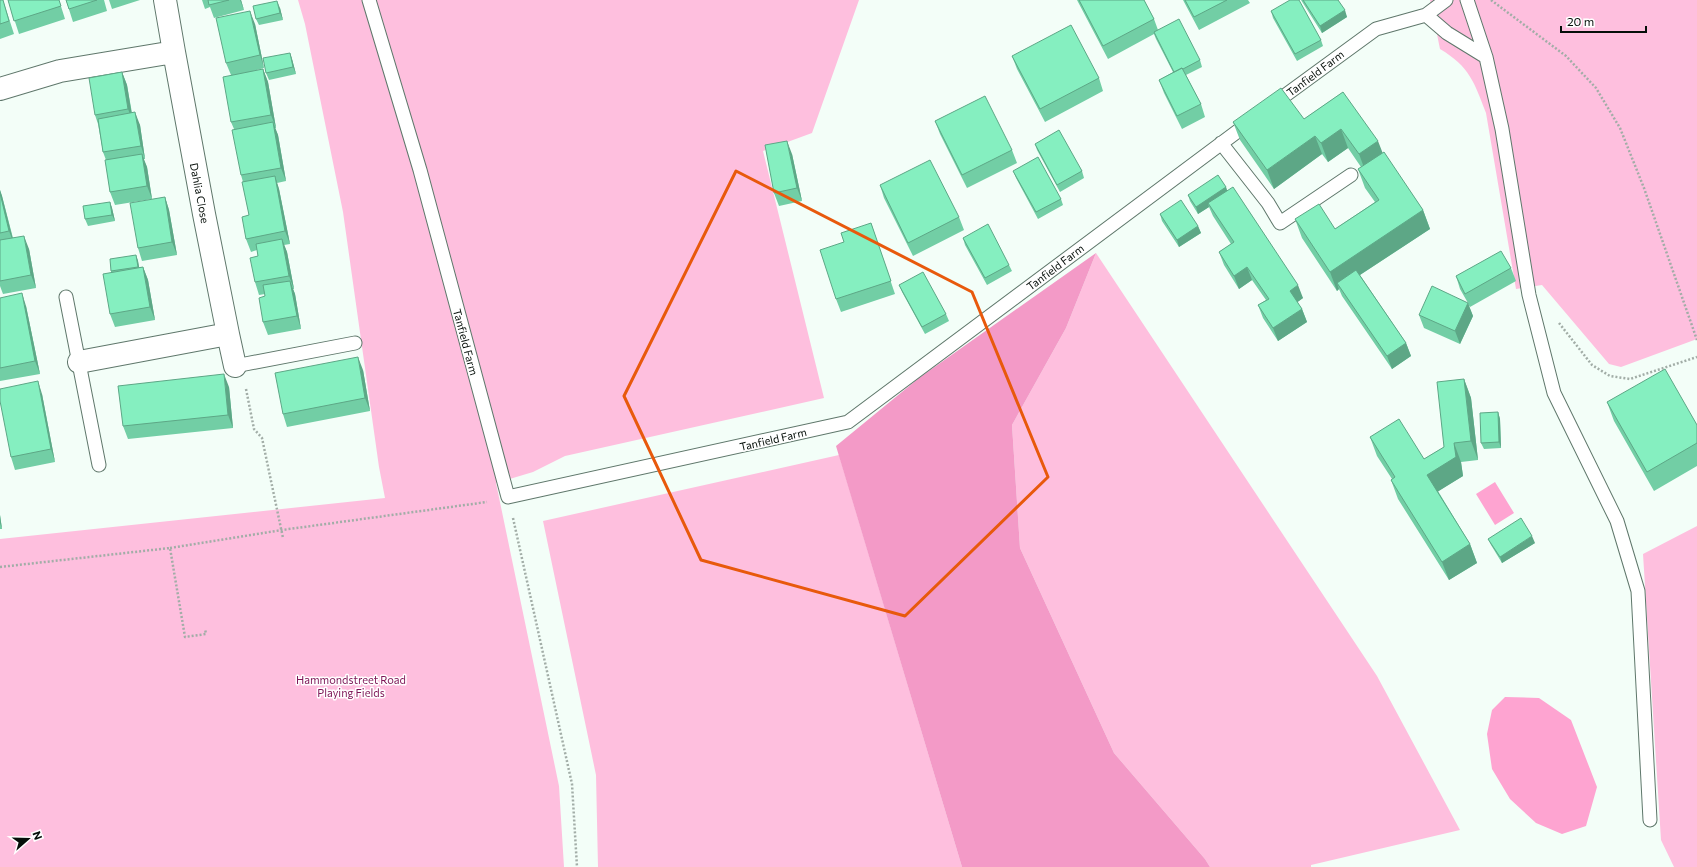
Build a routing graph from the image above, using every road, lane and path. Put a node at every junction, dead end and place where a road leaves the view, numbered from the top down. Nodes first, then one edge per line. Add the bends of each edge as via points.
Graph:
1 (165, 0) edge
2 (369, 0) edge
3 (1446, 0) edge
4 (1467, 0) edge
5 (1491, 0) edge
6 (1426, 15) junction
7 (174, 52) junction
8 (1486, 57) junction
9 (0, 89) edge
10 (1221, 143) junction
11 (1351, 175) dead end
12 (1529, 295) junction
13 (66, 296) dead end
14 (228, 334) junction
15 (1697, 340) edge
16 (355, 343) dead end
17 (1697, 357) edge
18 (79, 362) junction
19 (235, 366) junction
20 (99, 464) dead end
21 (508, 497) junction
22 (282, 530) junction
23 (284, 538) dead end
24 (170, 548) junction
25 (0, 567) edge
26 (205, 629) dead end
27 (1650, 820) dead end
28 (577, 867) edge

1 - 7 street, Dahlia Close
2 - 21 lane, Tanfield Farm via 420,170
3 - 6 lane, Tanfield Farm
4 - 8 lane
5 - 15 path via 1566,56 1596,88 1620,128 1644,188
6 - 8 lane via 1447,33
6 - 10 lane, Tanfield Farm via 1376,29
7 - 9 street via 60,71
7 - 14 street, Dahlia Close
8 - 12 lane via 1502,130
10 - 11 lane via 1268,203 1280,223
10 - 21 lane, Tanfield Farm via 848,422
12 - 17 path via 1547,306 1592,365 1610,376 1630,379
12 - 27 lane via 1554,393 1617,521 1638,591
13 - 18 lane
14 - 18 street
14 - 19 street, Dahlia Close
16 - 19 lane
18 - 20 lane
19 - 22 path via 243,376 254,429 262,438
21 - 22 path via 483,503
21 - 28 path via 572,784
22 - 23 path
22 - 24 path
24 - 25 path
24 - 26 path via 185,637 206,634

